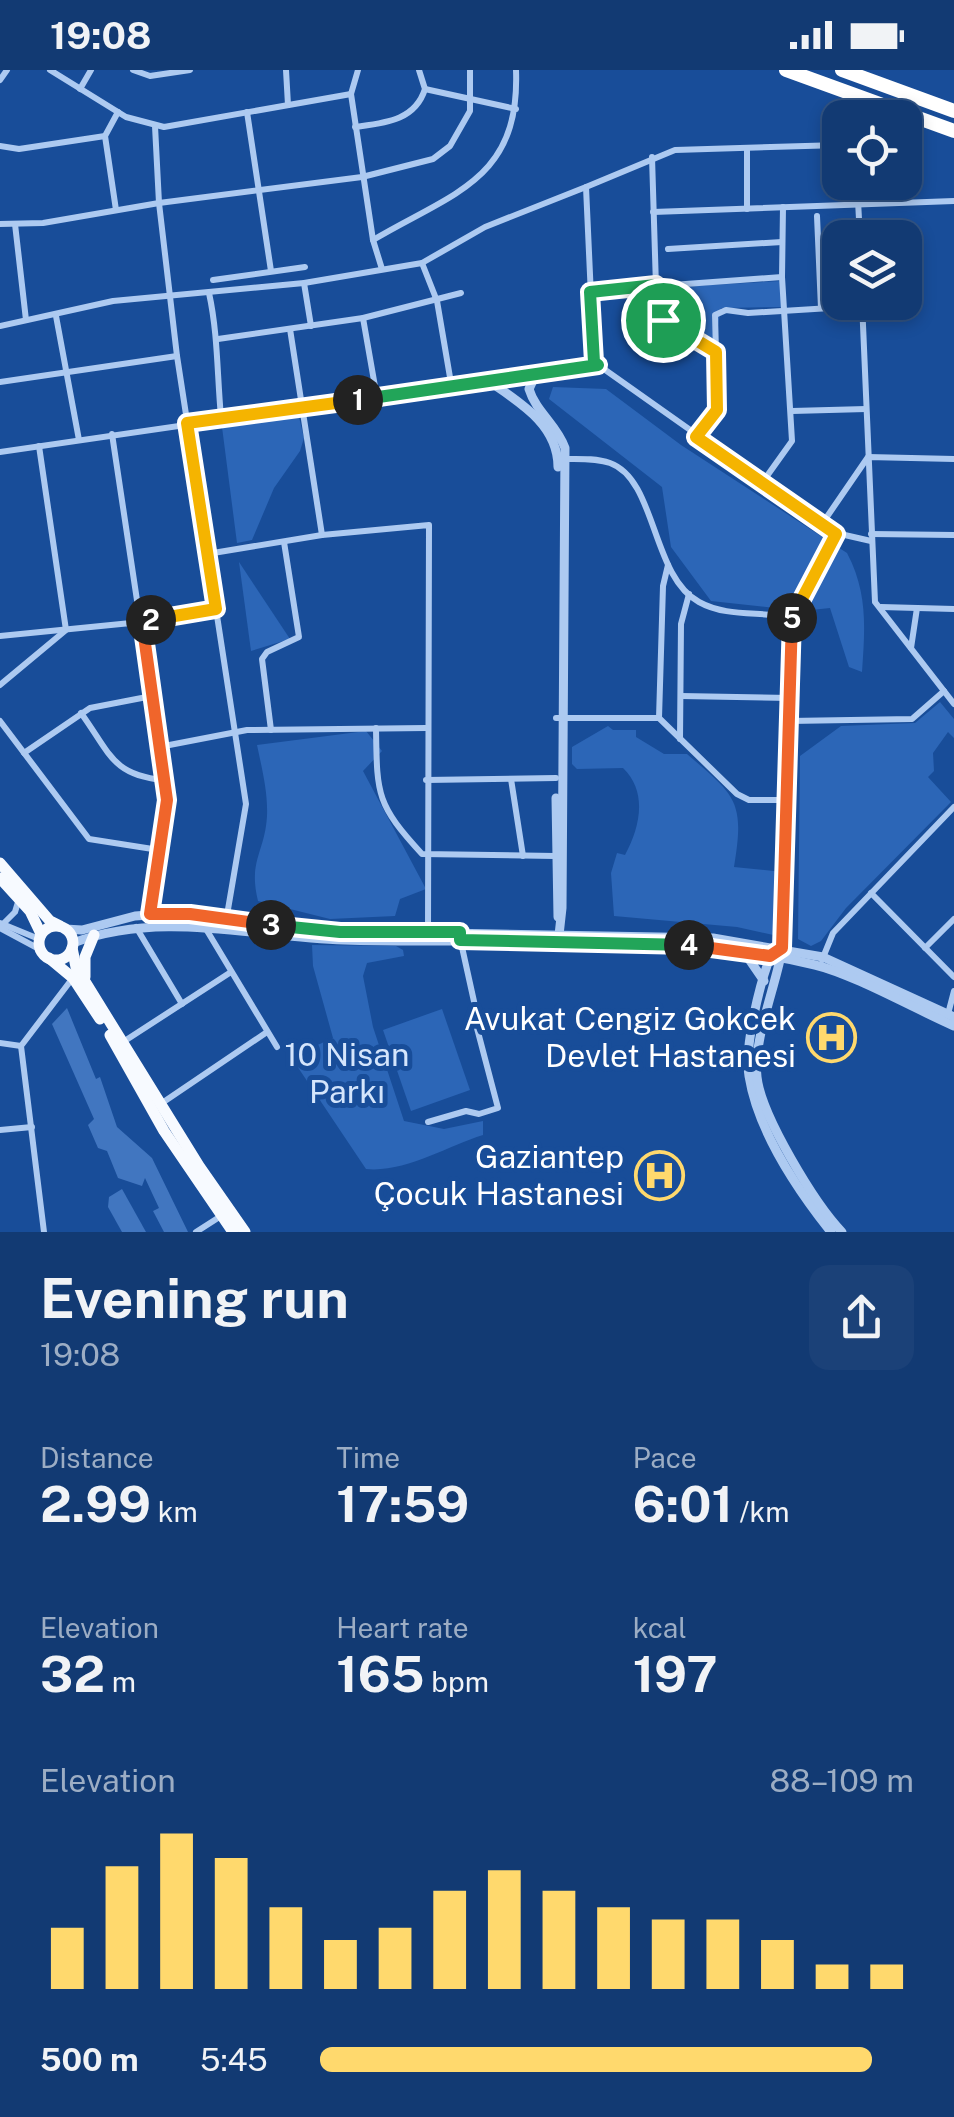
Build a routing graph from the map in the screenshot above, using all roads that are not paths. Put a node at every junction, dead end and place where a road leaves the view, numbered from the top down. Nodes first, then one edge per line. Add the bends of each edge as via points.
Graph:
1 (7, 70) edge
2 (50, 70) edge
3 (91, 70) edge
4 (133, 70) edge
5 (190, 70) edge
6 (286, 70) edge
7 (358, 70) edge
8 (419, 70) edge
9 (470, 70) edge
10 (516, 70) edge
11 (786, 70) edge
12 (842, 70) edge
13 (0, 80) edge
14 (80, 88) junction
15 (425, 89) junction
16 (350, 94) junction
17 (472, 98) junction
18 (288, 105) junction
19 (516, 109) junction
20 (954, 111) edge
21 (118, 112) junction
22 (248, 112) junction
23 (155, 126) junction
24 (355, 127) junction
25 (954, 130) edge
26 (105, 136) junction
27 (0, 146) edge
28 (822, 146) edge
29 (747, 149) junction
30 (652, 157) junction
31 (362, 176) junction
32 (586, 187) junction
33 (258, 190) junction
34 (858, 200) edge
35 (954, 201) edge
36 (159, 203) junction
37 (858, 204) junction
38 (783, 207) junction
39 (748, 208) junction
40 (116, 210) junction
41 (653, 212) junction
42 (817, 216) dead end
43 (859, 220) edge
44 (0, 224) edge
45 (15, 224) junction
46 (373, 240) junction
47 (782, 242) junction
48 (668, 249) dead end
49 (422, 263) junction
50 (305, 267) dead end
51 (382, 268) junction
52 (271, 270) junction
53 (782, 277) junction
54 (213, 280) dead end
55 (304, 283) junction
56 (656, 285) junction
57 (590, 292) junction
58 (209, 293) junction
59 (460, 293) dead end
60 (171, 296) junction
61 (436, 301) junction
62 (822, 308) joint
63 (784, 312) junction
64 (56, 316) junction
65 (362, 318) junction
66 (26, 320) junction
67 (863, 320) edge
68 (0, 326) edge
69 (311, 326) junction
70 (290, 329) junction
71 (218, 339) junction
72 (716, 352) junction
73 (177, 356) junction
74 (598, 365) junction
75 (68, 371) junction
76 (535, 376) junction
77 (0, 382) edge
78 (493, 384) junction
79 (452, 389) junction
80 (377, 398) junction
81 (299, 408) junction
82 (866, 409) junction
83 (792, 411) junction
84 (220, 417) junction
85 (187, 423) junction
86 (112, 434) junction
87 (696, 437) junction
88 (78, 440) junction
89 (39, 446) junction
90 (0, 452) edge
91 (868, 457) junction
92 (564, 459) junction
93 (954, 459) edge
94 (762, 483) junction
95 (822, 524) junction
96 (836, 534) junction
97 (954, 534) edge
98 (322, 535) junction
99 (871, 538) junction
100 (284, 542) junction
101 (207, 554) junction
102 (668, 565) junction
103 (689, 594) junction
104 (880, 607) junction
105 (917, 608) junction
106 (216, 609) junction
107 (954, 609) edge
108 (142, 622) junction
109 (790, 623) junction
110 (66, 630) junction
111 (0, 636) edge
112 (910, 649) junction
113 (0, 684) edge
114 (944, 691) junction
115 (152, 696) junction
116 (681, 696) junction
117 (790, 698) junction
118 (954, 704) edge
119 (81, 714) junction
120 (559, 718) junction
121 (659, 718) junction
122 (0, 721) edge
123 (790, 721) junction
124 (376, 728) junction
125 (426, 728) junction
126 (271, 730) junction
127 (235, 734) junction
128 (680, 740) junction
129 (159, 747) junction
130 (24, 753) junction
131 (556, 778) junction
132 (511, 779) junction
133 (163, 780) junction
134 (426, 780) junction
135 (789, 800) junction
136 (954, 807) edge
137 (159, 850) junction
138 (428, 856) junction
139 (523, 856) junction
140 (555, 856) junction
141 (0, 863) edge
142 (0, 878) edge
143 (872, 892) junction
144 (18, 898) junction
145 (150, 914) junction
146 (559, 919) junction
147 (954, 919) edge
148 (226, 921) junction
149 (1, 925) edge
150 (136, 926) junction
151 (63, 928) junction
152 (206, 928) junction
153 (428, 932) junction
154 (94, 935) junction
155 (460, 936) junction
156 (559, 937) junction
157 (42, 945) junction
158 (72, 946) junction
159 (926, 948) junction
160 (744, 952) junction
161 (777, 954) junction
162 (822, 962) junction
163 (231, 972) junction
164 (954, 977) edge
165 (79, 980) junction
166 (764, 981) junction
167 (954, 991) edge
168 (182, 1004) junction
169 (951, 1016) edge
170 (954, 1026) edge
171 (267, 1032) junction
172 (0, 1042) edge
173 (123, 1042) junction
174 (21, 1046) junction
175 (277, 1047) dead end
176 (161, 1104) junction
177 (428, 1122) dead end
178 (32, 1127) junction
179 (0, 1130) edge
180 (221, 1216) junction
181 (44, 1232) edge
182 (196, 1232) edge
183 (233, 1232) edge
184 (246, 1232) edge
185 (831, 1232) edge
186 (842, 1232) edge

1 - 13 street
2 - 14 street
3 - 14 street
4 - 5 street via 150,76
6 - 18 street
7 - 16 street
8 - 15 street
9 - 17 street
10 - 19 street
11 - 25 highway
12 - 20 highway
14 - 21 street
15 - 17 street
15 - 24 street via 408,115
16 - 18 street
16 - 24 street
17 - 19 street
17 - 31 street via 462,128 433,159
18 - 22 street
19 - 46 street via 504,147 484,173
21 - 23 street
21 - 26 street
22 - 23 street
22 - 33 street
23 - 36 street
24 - 31 street
26 - 27 street via 19,150
26 - 40 street
28 - 29 street
29 - 30 street via 675,150
29 - 39 street
30 - 32 street
30 - 41 street
31 - 33 street
31 - 46 street
32 - 49 street via 486,227
32 - 57 street
33 - 36 street
33 - 52 street
34 - 37 street
35 - 37 street
36 - 40 street
36 - 60 street
37 - 38 street
37 - 43 street
38 - 39 street
38 - 47 street
39 - 41 street
40 - 45 street
41 - 56 street
42 - 62 street
44 - 45 street
45 - 66 street
46 - 51 street
47 - 48 street
47 - 53 street
49 - 51 street
49 - 61 street
50 - 52 street
51 - 55 street
52 - 54 street
53 - 56 street
53 - 63 street
55 - 58 street
55 - 69 street
56 - 57 street
56 - 72 street via 657,319
57 - 74 street
58 - 60 street
58 - 71 street
59 - 61 street
60 - 64 street
60 - 73 street
61 - 65 street
61 - 79 street
62 - 63 street
63 - 72 street via 715,315
63 - 83 street
64 - 66 street
64 - 75 street
65 - 69 street
65 - 80 street
66 - 68 street
67 - 82 street
69 - 70 street
70 - 71 street
70 - 81 street
71 - 84 street
72 - 87 street via 717,410
73 - 75 street
73 - 85 street
74 - 76 street
74 - 87 street
75 - 77 street
75 - 88 street
76 - 78 street
76 - 92 street via 529,390 560,432
78 - 79 street
78 - 120 street via 547,428 558,457
79 - 80 street
80 - 81 street
81 - 84 street
81 - 98 street
82 - 83 street
82 - 91 street
83 - 94 street via 789,449
84 - 85 street
85 - 86 street
85 - 101 street
86 - 88 street
86 - 108 street
87 - 94 street
88 - 89 street
89 - 90 street
89 - 110 street
91 - 93 street
91 - 95 street
91 - 99 street
92 - 102 street via 609,462 623,470
92 - 120 street
94 - 95 street
95 - 96 street
96 - 99 street
96 - 109 street
97 - 99 street
98 - 100 street
98 - 125 street via 429,525
99 - 104 street
100 - 101 street
100 - 126 street via 299,635 262,659
101 - 106 street
102 - 103 street
102 - 121 street
103 - 109 street via 715,609 782,616
103 - 116 street via 681,624
104 - 105 street
104 - 112 street
105 - 107 street
105 - 112 street
106 - 108 street
106 - 127 street
108 - 110 street
108 - 115 street
109 - 117 street
110 - 111 street
110 - 113 street
112 - 114 street
114 - 118 street
114 - 123 street via 912,719
115 - 119 street
115 - 129 street
116 - 117 street
116 - 128 street
117 - 123 street
119 - 130 street
119 - 133 street via 124,771
120 - 121 street
120 - 131 street
120 - 146 street
121 - 128 street
122 - 130 street
123 - 135 street
124 - 125 street
124 - 126 street
124 - 138 street via 382,804
125 - 134 street
126 - 127 street
127 - 129 street
127 - 148 street via 246,804
128 - 135 street via 737,794
129 - 133 street
130 - 137 street via 89,839
131 - 132 street
131 - 140 street
132 - 134 street
132 - 139 street
133 - 137 street via 167,800
134 - 138 street
135 - 161 street
136 - 143 street
137 - 145 street
138 - 139 street
138 - 153 street
139 - 140 street
140 - 146 street
141 - 151 main road
142 - 144 main road
143 - 159 street
143 - 162 street via 833,933
144 - 149 street
144 - 157 main road
145 - 148 street
145 - 151 street
146 - 156 street
147 - 159 street
148 - 153 street
149 - 157 street
150 - 152 street
150 - 154 street
150 - 168 street
151 - 157 main road via 50,927
151 - 158 main road
152 - 155 street via 332,939
152 - 163 street
153 - 155 street
154 - 158 street
154 - 165 main road
155 - 156 street
155 - 177 street via 498,1108
156 - 160 street
156 - 161 street via 685,935
157 - 158 main road via 64,957
157 - 165 main road
158 - 165 main road
159 - 164 street
160 - 161 street
160 - 166 street
161 - 162 street
161 - 166 street
161 - 186 street via 757,1078 805,1183
162 - 169 street
162 - 170 street
163 - 168 street
163 - 171 street
165 - 173 main road
165 - 174 street
165 - 180 main road via 164,1131
166 - 185 street via 749,1076 784,1165
167 - 169 street
168 - 173 street
171 - 175 street
171 - 176 street
172 - 174 street
173 - 176 main road
174 - 178 street
176 - 184 main road
178 - 179 street
178 - 181 street
180 - 182 street
180 - 183 main road

